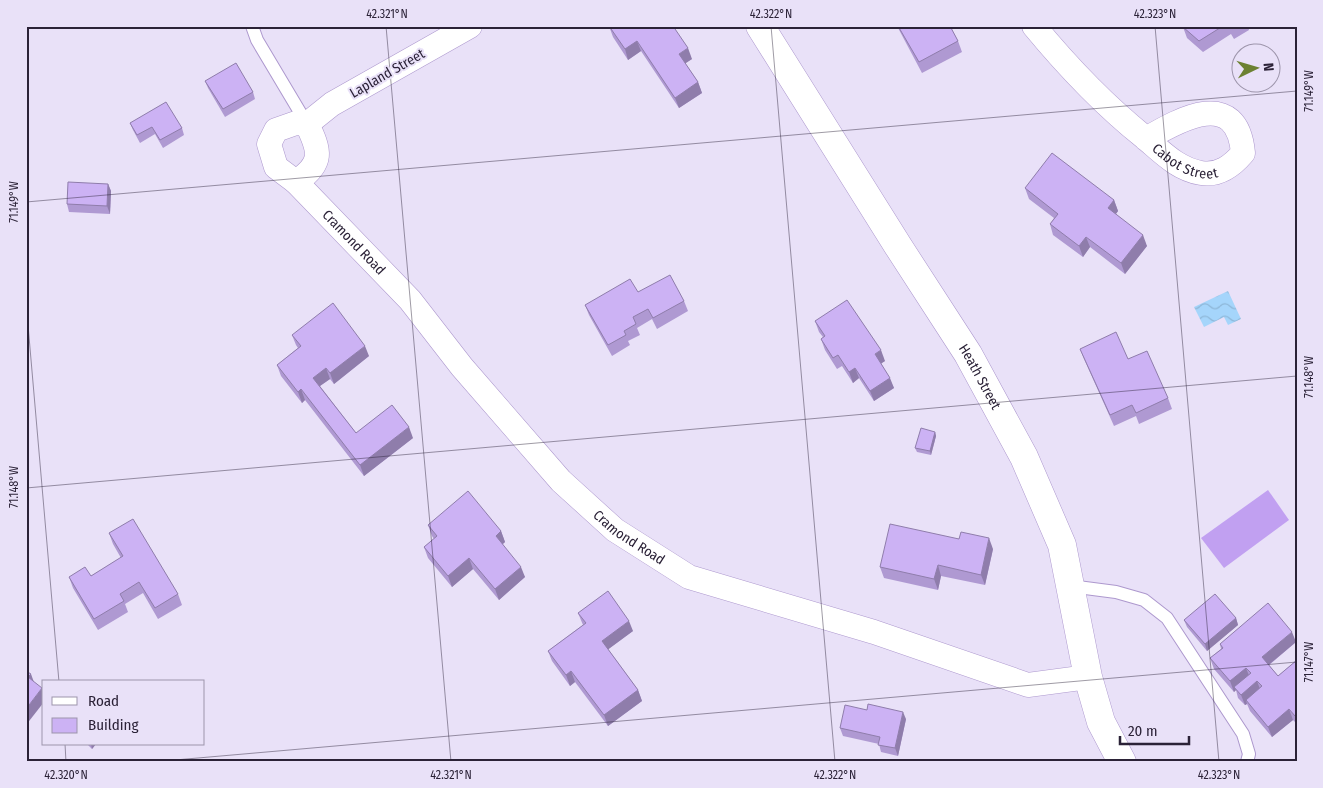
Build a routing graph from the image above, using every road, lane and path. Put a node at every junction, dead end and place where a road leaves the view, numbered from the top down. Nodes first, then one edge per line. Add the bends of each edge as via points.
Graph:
1 (252, 26) edge
2 (470, 26) edge
3 (760, 26) edge
4 (1034, 26) edge
5 (306, 124) junction
6 (1146, 139) dead end
7 (296, 182) junction
8 (1070, 586) junction
9 (1088, 677) junction
10 (1122, 762) edge
11 (1247, 762) edge

1 - 5 lane via 256,40
2 - 5 street, Lapland Street via 332,104
3 - 8 street, Heath Street via 968,354 1031,475 1062,545
4 - 6 street, Cabot Street via 1117,116
5 - 7 street via 316,143 317,160 311,172
5 - 7 street, Lapland Street via 296,123 276,130 269,144 276,166
7 - 9 street, Cramond Road via 410,300 462,367 561,481 615,530 689,577 874,632 1028,685
8 - 9 street, Heath Street
8 - 11 lane via 1116,592 1144,600 1167,618 1243,734 1249,754
9 - 10 street, Heath Street via 1101,722

